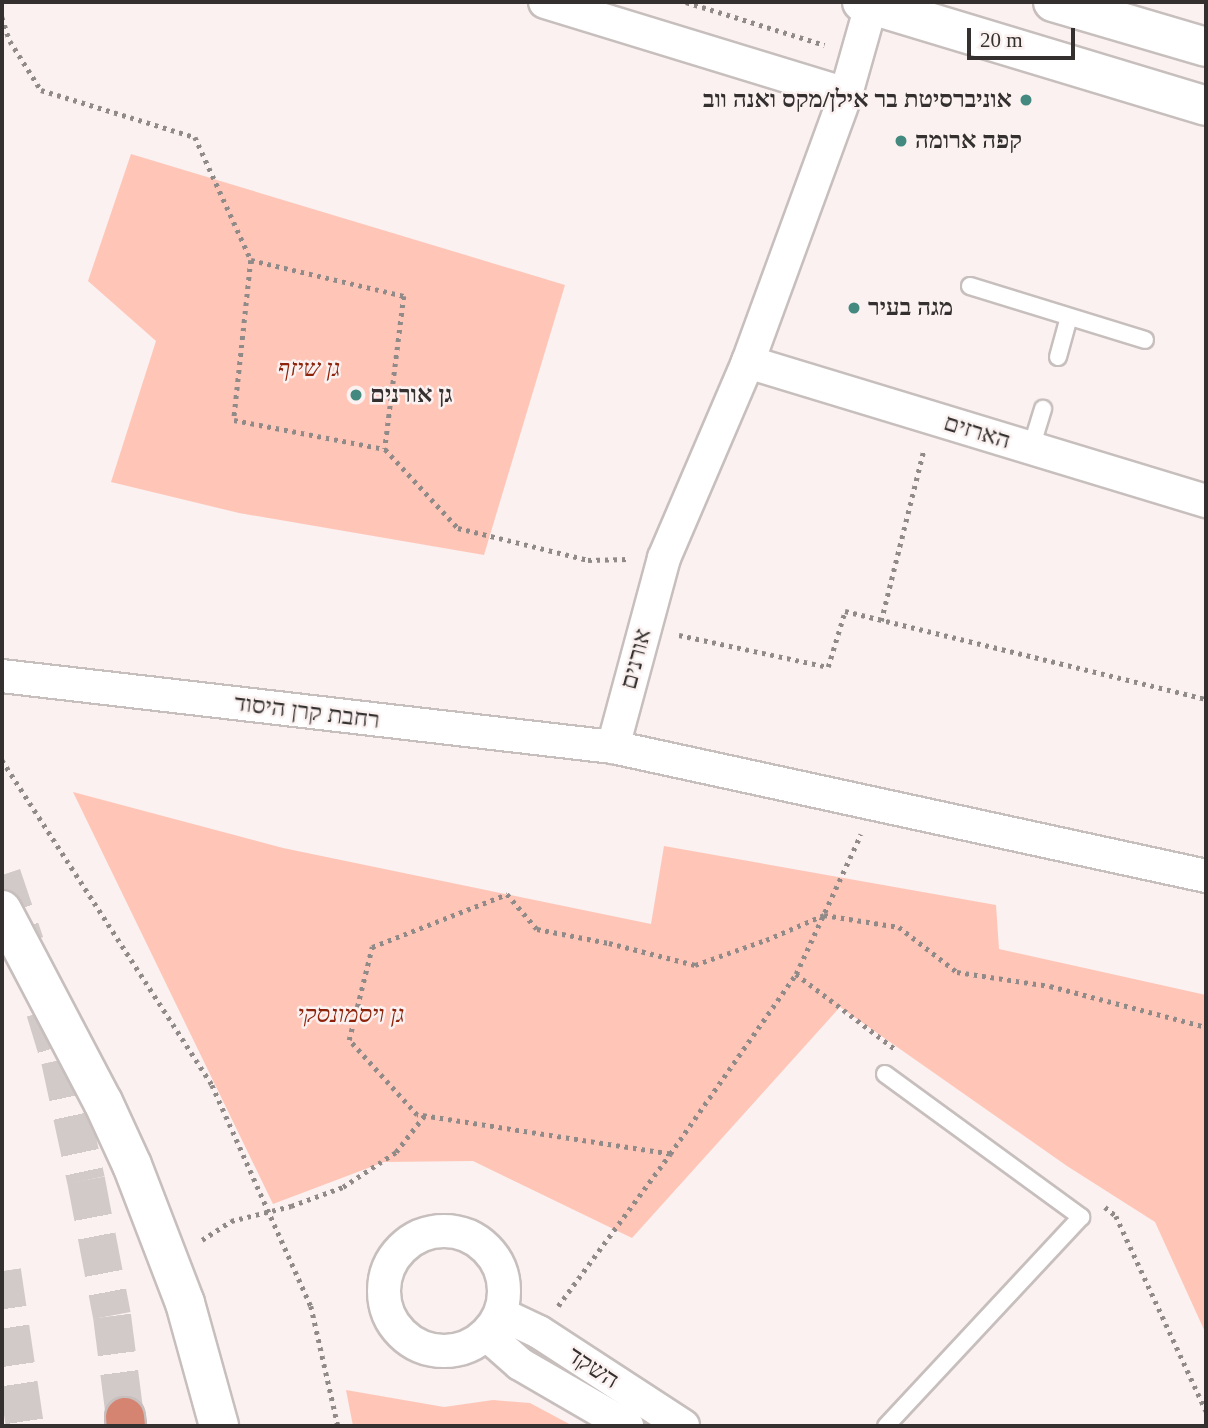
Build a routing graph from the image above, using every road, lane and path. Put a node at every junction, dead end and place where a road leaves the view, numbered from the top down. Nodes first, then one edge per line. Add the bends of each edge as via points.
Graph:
1 (545, 2) edge
2 (686, 2) edge
3 (1054, 2) edge
4 (868, 3) edge
5 (2, 17) edge
6 (1206, 47) edge
7 (858, 55) junction
8 (846, 94) junction
9 (1206, 106) edge
10 (251, 260) junction
11 (970, 286) dead end
12 (1069, 317) junction
13 (1145, 340) dead end
14 (1058, 357) dead end
15 (748, 362) junction
16 (1043, 409) dead end
17 (931, 418) junction
18 (1031, 448) junction
19 (385, 449) junction
20 (1206, 501) edge
21 (664, 558) junction
22 (881, 621) junction
23 (644, 627) junction
24 (2, 676) edge
25 (1206, 699) edge
26 (613, 747) junction
27 (2, 760) edge
28 (875, 804) junction
29 (1206, 876) edge
30 (2, 910) tunnel mouth
31 (824, 915) junction
32 (796, 974) dead end
33 (1206, 1027) edge
34 (885, 1074) dead end
35 (425, 1116) junction
36 (269, 1212) junction
37 (169, 1260) junction
38 (538, 1332) junction
39 (219, 1426) edge
40 (338, 1426) edge
41 (627, 1426) edge
42 (683, 1426) edge
43 (886, 1426) edge

1 - 8 street
2 - 7 path
3 - 6 main road
4 - 7 street, אורנים
4 - 9 main road
5 - 10 path via 10,41 41,90 195,137
7 - 8 street, אורנים
8 - 15 street, אורנים
10 - 19 path via 404,296
10 - 19 path via 234,421
11 - 12 lane
12 - 13 lane
12 - 14 lane
15 - 17 street, הארזים
15 - 21 street, אורנים
16 - 18 lane
17 - 18 street, הארזים
17 - 22 path
18 - 20 street, הארזים
19 - 21 path via 458,528 588,560
21 - 23 street, אורנים
22 - 23 path via 845,611 828,667
22 - 25 path
23 - 26 street, אורנים
24 - 26 street, רחבת קרן היסוד
26 - 28 street
27 - 36 path via 212,1085
28 - 29 street
28 - 31 path
30 - 37 main road via 103,1102
31 - 32 path
31 - 33 path via 899,927 957,972 1050,986
31 - 35 path via 695,965 537,929 507,894 372,947 349,1040 417,1115
34 - 43 lane via 1081,1217
35 - 36 path via 396,1152 344,1187
35 - 38 path via 670,1154
36 - 37 path via 231,1221
36 - 40 path via 311,1306
37 - 39 main road
38 - 41 street, השקד via 493,1324 520,1364
38 - 42 street, השקד

